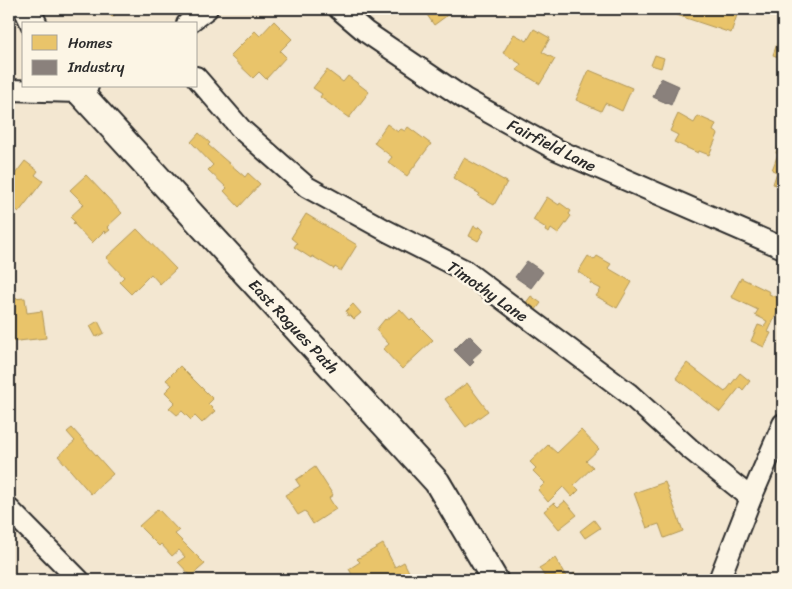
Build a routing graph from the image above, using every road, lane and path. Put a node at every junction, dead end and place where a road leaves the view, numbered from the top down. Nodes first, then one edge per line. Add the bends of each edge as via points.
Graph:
1 (27, 9) edge
2 (206, 9) edge
3 (339, 9) edge
4 (33, 22) edge
5 (190, 22) edge
6 (198, 79) edge
7 (80, 88) edge
8 (9, 90) edge
9 (783, 248) edge
10 (783, 424) edge
11 (751, 498) junction
12 (9, 509) edge
13 (79, 580) edge
14 (495, 580) edge
15 (720, 580) edge

1 - 4 street
2 - 5 street
3 - 9 street, Fairfield Lane via 366,32 465,99 555,149
6 - 11 street, Timothy Lane via 242,130 307,187 464,270 628,393
7 - 8 street
7 - 14 street, East Rogues Path via 437,482
10 - 11 street
11 - 15 street
12 - 13 street

